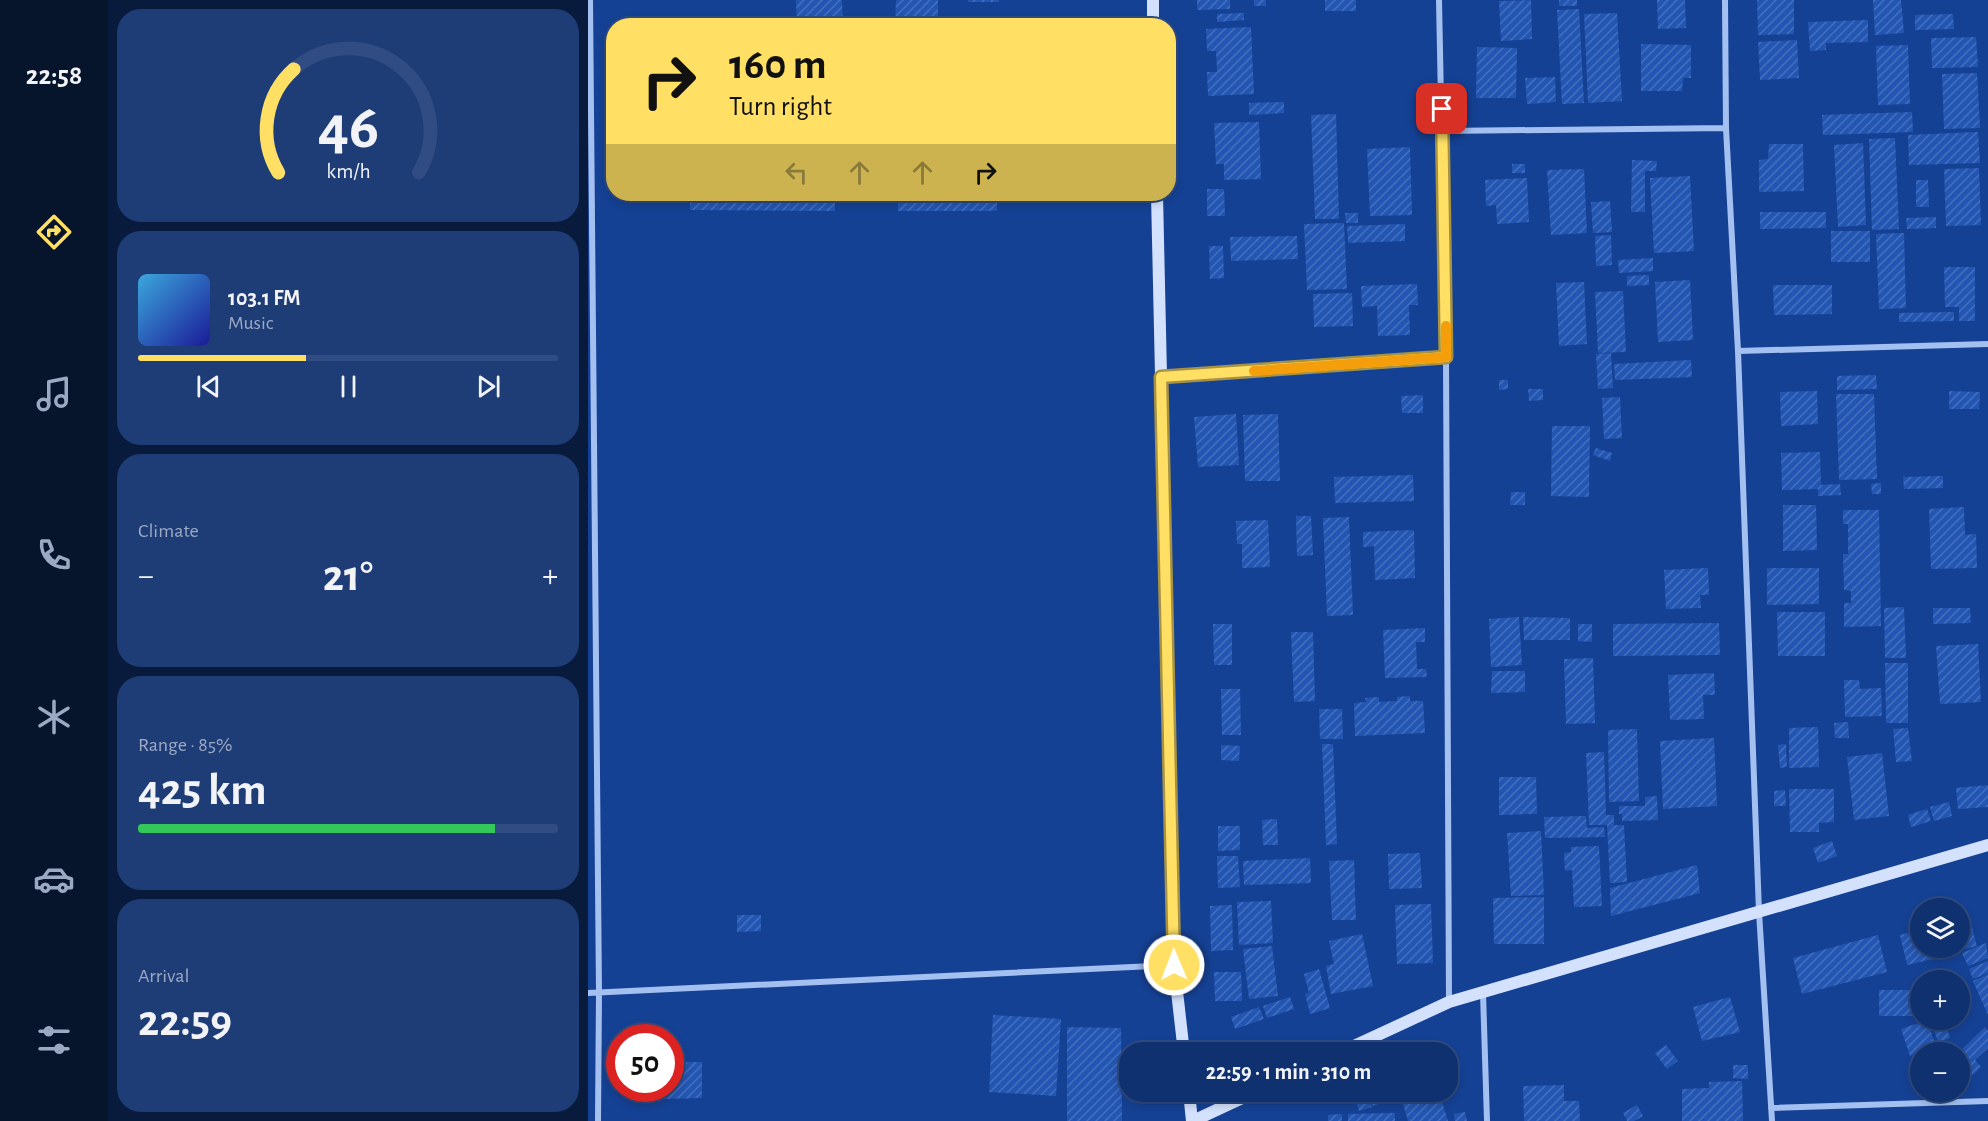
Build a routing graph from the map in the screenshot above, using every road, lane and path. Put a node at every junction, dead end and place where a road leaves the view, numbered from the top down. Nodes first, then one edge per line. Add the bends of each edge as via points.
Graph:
1 (590, 0) edge
2 (1153, 0) edge
3 (1439, 0) edge
4 (1725, 0) edge
5 (1153, 18) edge
6 (1726, 128) junction
7 (1442, 131) junction
8 (1157, 201) edge
9 (590, 244) edge
10 (1988, 344) edge
11 (1738, 351) junction
12 (1446, 357) junction
13 (1161, 377) junction
14 (1988, 845) edge
15 (1759, 912) junction
16 (1174, 965) junction
17 (1483, 992) junction
18 (588, 993) edge
19 (599, 993) junction
20 (1449, 1002) junction
21 (1183, 1042) edge
22 (1363, 1042) edge
23 (1988, 1101) edge
24 (1190, 1102) edge
25 (1234, 1102) edge
26 (1771, 1108) junction
27 (598, 1121) edge
28 (1193, 1121) edge
29 (1487, 1121) edge
30 (1772, 1121) edge

1 - 9 street
2 - 5 main road
3 - 7 street
4 - 6 street
6 - 7 street
6 - 11 street
7 - 12 street
8 - 13 main road
9 - 19 street
10 - 11 street
11 - 15 street
12 - 13 street
12 - 20 street
13 - 16 main road
14 - 15 main road
15 - 17 main road
15 - 26 street
16 - 19 street
16 - 21 main road
17 - 20 main road
17 - 29 street
18 - 19 street
19 - 27 street
20 - 22 main road
23 - 26 street
24 - 28 main road
25 - 28 main road
26 - 30 street

